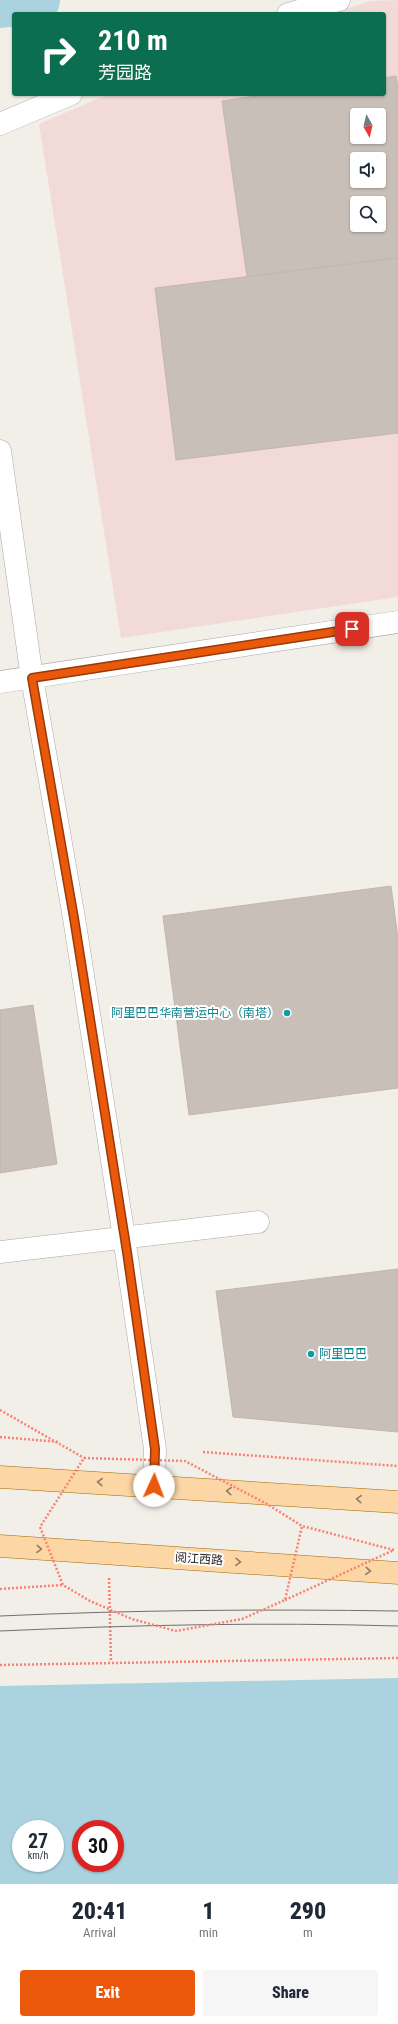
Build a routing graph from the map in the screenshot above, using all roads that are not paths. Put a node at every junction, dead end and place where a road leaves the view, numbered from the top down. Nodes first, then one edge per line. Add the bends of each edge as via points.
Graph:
1 (340, 0) edge
2 (295, 12) edge
3 (65, 96) edge
4 (0, 124) edge
5 (0, 451) edge
6 (398, 622) edge
7 (32, 678) junction
8 (0, 682) edge
9 (258, 1222) dead end
10 (124, 1237) junction
11 (0, 1252) edge
12 (0, 1477) edge
13 (154, 1486) junction
14 (398, 1502) edge
15 (0, 1546) edge
16 (398, 1573) edge

1 - 2 street
3 - 4 street
5 - 7 street
6 - 7 street
7 - 8 street
7 - 10 street via 74,918
9 - 10 street
10 - 11 street
10 - 13 street via 155,1449
13 -> 12 main road
14 -> 13 main road
15 -> 16 main road, 阅江西路

